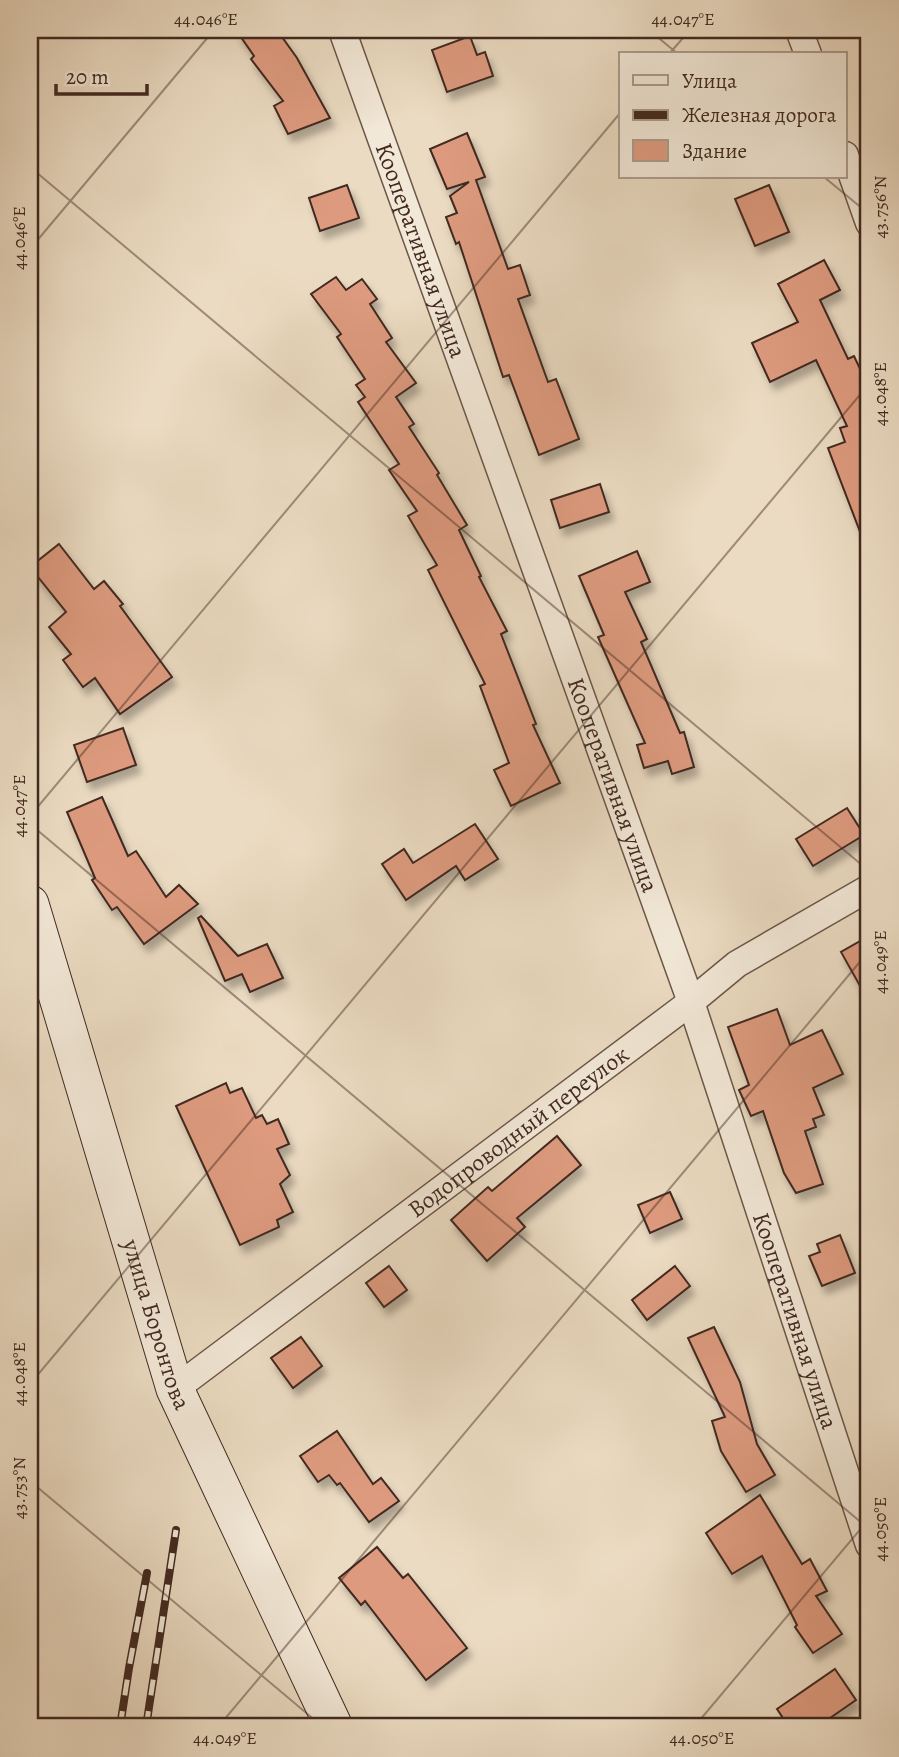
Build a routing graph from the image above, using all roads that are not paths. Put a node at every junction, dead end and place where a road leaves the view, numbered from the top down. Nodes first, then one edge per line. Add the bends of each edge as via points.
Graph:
1 (342, 30) edge
2 (799, 30) edge
3 (807, 52) edge
4 (846, 158) edge
5 (869, 223) edge
6 (869, 888) edge
7 (30, 904) edge
8 (691, 1002) junction
9 (175, 1389) junction
10 (869, 1545) edge
11 (334, 1727) edge

1 - 8 street, Кооперативная улица
2 - 3 street
4 - 5 street
6 - 8 street, Водопроводный переулок via 737,964
7 - 9 street, улица Боронтова
8 - 9 street, Водопроводный переулок
8 - 10 street, Кооперативная улица
9 - 11 street, улица Боронтова

